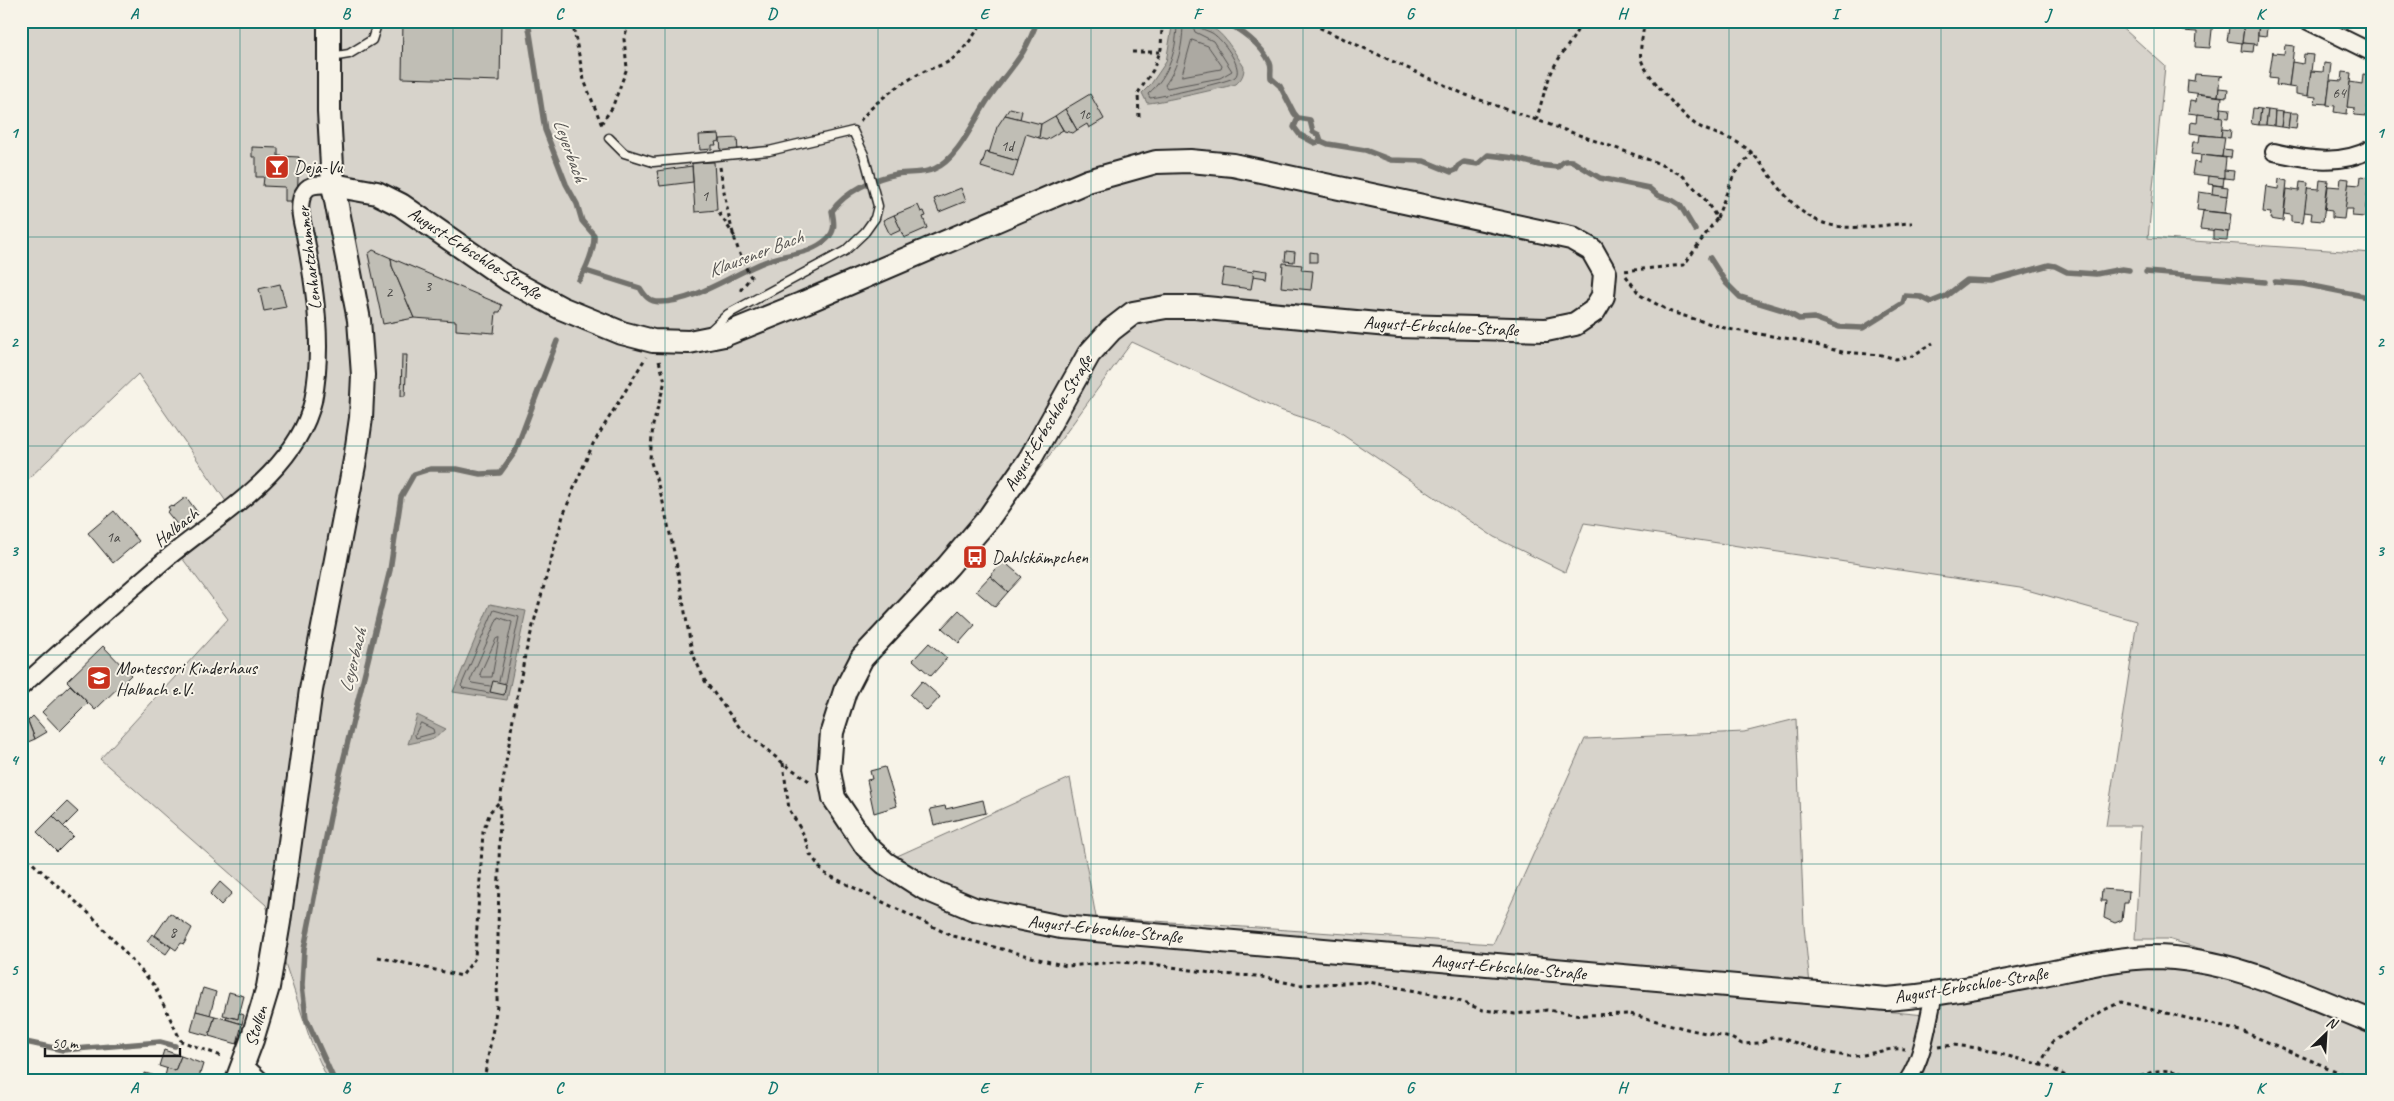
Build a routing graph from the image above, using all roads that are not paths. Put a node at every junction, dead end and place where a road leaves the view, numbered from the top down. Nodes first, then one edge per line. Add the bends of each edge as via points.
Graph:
1 (329, 21) edge
2 (378, 21) edge
3 (2308, 21) edge
4 (2373, 53) edge
5 (329, 57) junction
6 (609, 138) road end
7 (2373, 148) edge
8 (2274, 152) dead end
9 (333, 185) junction
10 (701, 340) junction
11 (316, 372) joint
12 (21, 687) edge
13 (268, 987) joint
14 (1934, 995) junction
15 (2373, 1022) edge
16 (240, 1072) edge
17 (260, 1080) edge
18 (1908, 1080) edge

1 - 5 main road
2 - 5 lane via 372,40 349,54
3 - 4 street
5 - 9 main road
6 - 10 lane via 624,153 653,162 769,151 853,131 878,206 875,218 865,232 845,250 728,314
7 - 8 street via 2336,160 2307,160
9 - 10 main road, August-Erbschloe-Straße via 377,193 425,220 509,280 561,308 622,333 654,341
9 - 11 street, Lenhartzhammer via 315,184 305,191 301,201 315,291
9 - 13 main road, Lenhartzhammer via 359,320 361,418 311,690
10 - 14 main road, August-Erbschloe-Straße via 724,335 824,295 1088,181 1156,162 1233,165 1571,238 1592,250 1614,272 1594,311 1575,324 1546,330 1399,326 1195,307 1166,307 1133,313 1111,330 1089,354 1030,459 988,518 862,658 845,691 832,732 829,772 834,798 866,846 885,863 924,888 974,908 1014,919 1061,927 1831,996 1887,999
11 - 12 street, Halbach via 313,400 303,428 286,457 272,472
13 - 16 main road, Stollen
14 - 15 main road, August-Erbschloe-Straße via 2111,960 2153,957 2237,970
14 - 18 street via 1914,1071
16 - 17 street, Stollen

